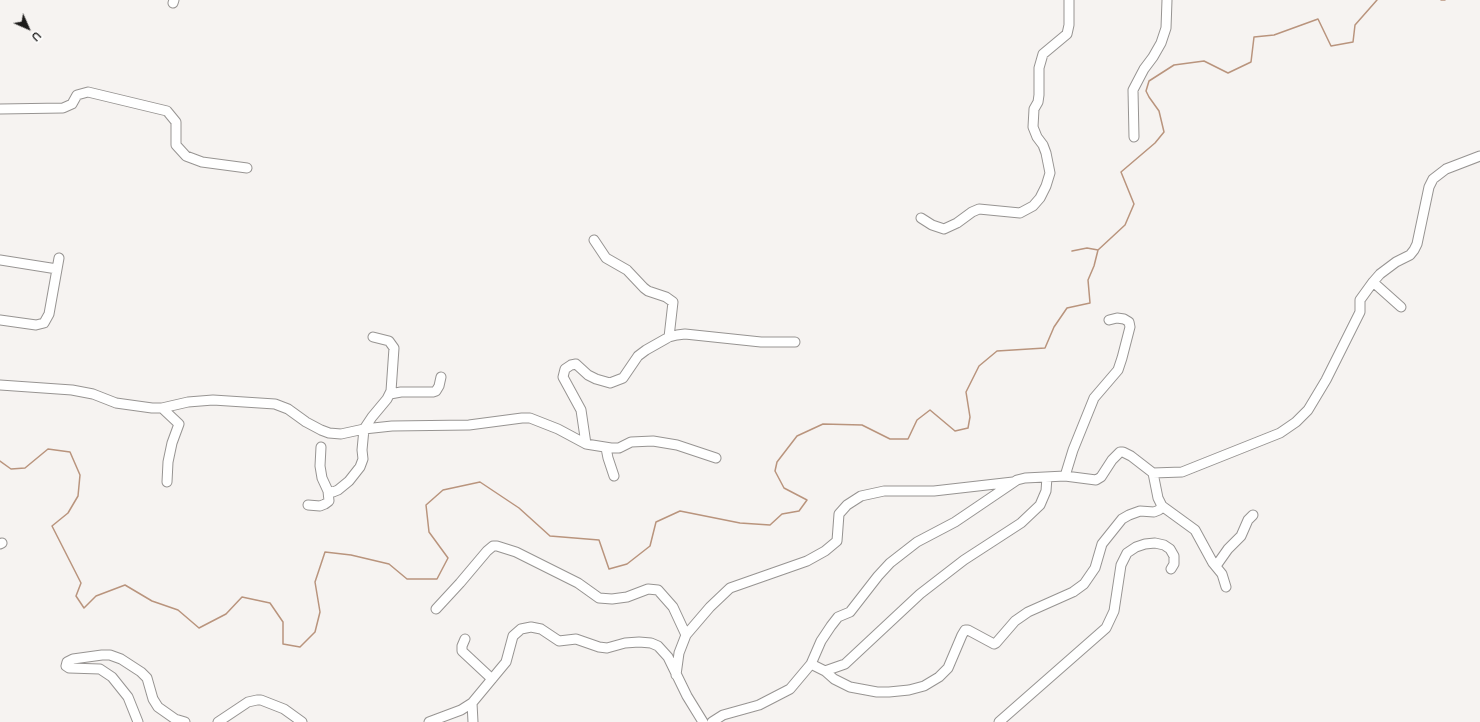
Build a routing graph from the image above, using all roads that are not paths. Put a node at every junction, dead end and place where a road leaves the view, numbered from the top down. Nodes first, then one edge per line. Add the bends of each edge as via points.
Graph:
1 (1068, 0) edge
2 (1167, 0) edge
3 (0, 109) edge
4 (1134, 137) dead end
5 (1480, 156) edge
6 (246, 168) dead end
7 (920, 218) dead end
8 (594, 240) dead end
9 (59, 258) dead end
10 (0, 260) edge
11 (58, 269) junction
12 (1373, 282) junction
13 (1401, 307) dead end
14 (0, 320) edge
15 (1109, 320) dead end
16 (373, 337) dead end
17 (669, 337) junction
18 (795, 342) dead end
19 (440, 377) dead end
20 (0, 385) edge
21 (390, 394) junction
22 (162, 408) junction
23 (364, 429) junction
24 (586, 444) junction
25 (320, 447) dead end
26 (606, 448) junction
27 (716, 458) dead end
28 (1153, 473) junction
29 (614, 476) dead end
30 (1065, 476) junction
31 (1047, 478) junction
32 (167, 482) dead end
33 (1014, 482) junction
34 (328, 491) junction
35 (308, 505) dead end
36 (1162, 506) junction
37 (1253, 515) dead end
38 (1216, 566) junction
39 (1171, 569) dead end
40 (1226, 587) dead end
41 (436, 609) dead end
42 (686, 635) junction
43 (465, 639) dead end
44 (811, 664) junction
45 (825, 671) junction
46 (676, 675) junction
47 (492, 680) junction
48 (472, 704) junction
49 (138, 722) edge
50 (185, 722) edge
51 (218, 722) edge
52 (302, 722) edge
53 (430, 722) edge
54 (473, 722) edge
55 (703, 722) edge
56 (712, 722) edge
57 (999, 722) edge

1 - 7 street via 1067,34 1043,54 1039,68 1039,95 1034,109 1033,126 1046,153 1050,173 1040,198 1033,206 1020,213 979,209 944,229
2 - 4 street via 1166,28 1162,43 1133,90
3 - 6 street via 63,108 72,104 77,95 88,92 167,111 176,122 176,145 186,156 202,162
5 - 12 street via 1446,169 1433,179 1414,250
8 - 17 street via 606,258 627,270 644,288 673,302
9 - 11 street
10 - 11 street
11 - 14 street via 49,314 44,323 36,325
12 - 13 street
12 - 28 street via 1360,300 1360,312 1320,391 1308,410 1296,422 1280,433 1182,472
15 - 30 street via 1117,318 1129,322 1122,358 1118,370 1094,398
16 - 21 street via 389,342 394,348
17 - 18 street via 684,334 755,342
17 - 24 street via 640,354 624,377 615,382 596,379 575,364 565,369 563,379 581,410
19 - 21 street via 440,386 436,391
20 - 22 street via 72,390 93,394 116,404
21 - 23 street
22 - 23 street via 213,400 264,402 288,409 306,422 330,433 341,434
22 - 32 street via 179,424 168,462
23 - 24 street via 392,426 469,426 526,418 558,429
23 - 34 street via 363,460 360,467 341,489
24 - 26 street
25 - 34 street via 322,478
26 - 27 street via 619,448 631,442 653,441 677,445
26 - 29 street
28 - 30 street via 1131,456 1120,452 1096,480
28 - 36 street
30 - 31 street
31 - 33 street via 1026,478
31 - 45 street via 1046,491 1040,504 1021,522 964,560 920,594 845,664
33 - 42 street via 934,491 884,491 862,496 847,505 839,514 837,542 832,546 807,561 730,588
33 - 44 street via 955,522 917,542 890,563 850,612 838,617 821,641
34 - 35 street via 329,501 325,504
36 - 38 street via 1195,530
36 - 45 street via 1154,512 1140,511 1122,518 1102,544 1095,568 1084,584 1074,592 1028,612 1015,621 996,643 965,630 948,668 924,686 897,692 877,692 841,684
37 - 38 street via 1242,534
38 - 40 street
39 - 57 street via 1174,556 1164,545 1145,544 1127,553 1121,565 1114,611 1106,628
41 - 42 street via 487,552 493,546 497,546 516,552 578,584 599,598 627,596 648,589 658,590 673,607
42 - 46 street via 679,653
43 - 47 street via 462,651
44 - 45 street
44 - 56 street via 786,691 759,705 723,715
46 - 47 street via 664,651 655,645 633,642 607,648 599,647 576,638 559,641 541,629 531,627 521,629 512,636 506,662
46 - 55 street
47 - 48 street
48 - 53 street
48 - 54 street
49 - 50 street via 128,697 108,674 100,669 69,668 66,666 67,662 102,655 121,659 146,678 158,707 175,719
51 - 52 street via 248,702 257,700 284,709

